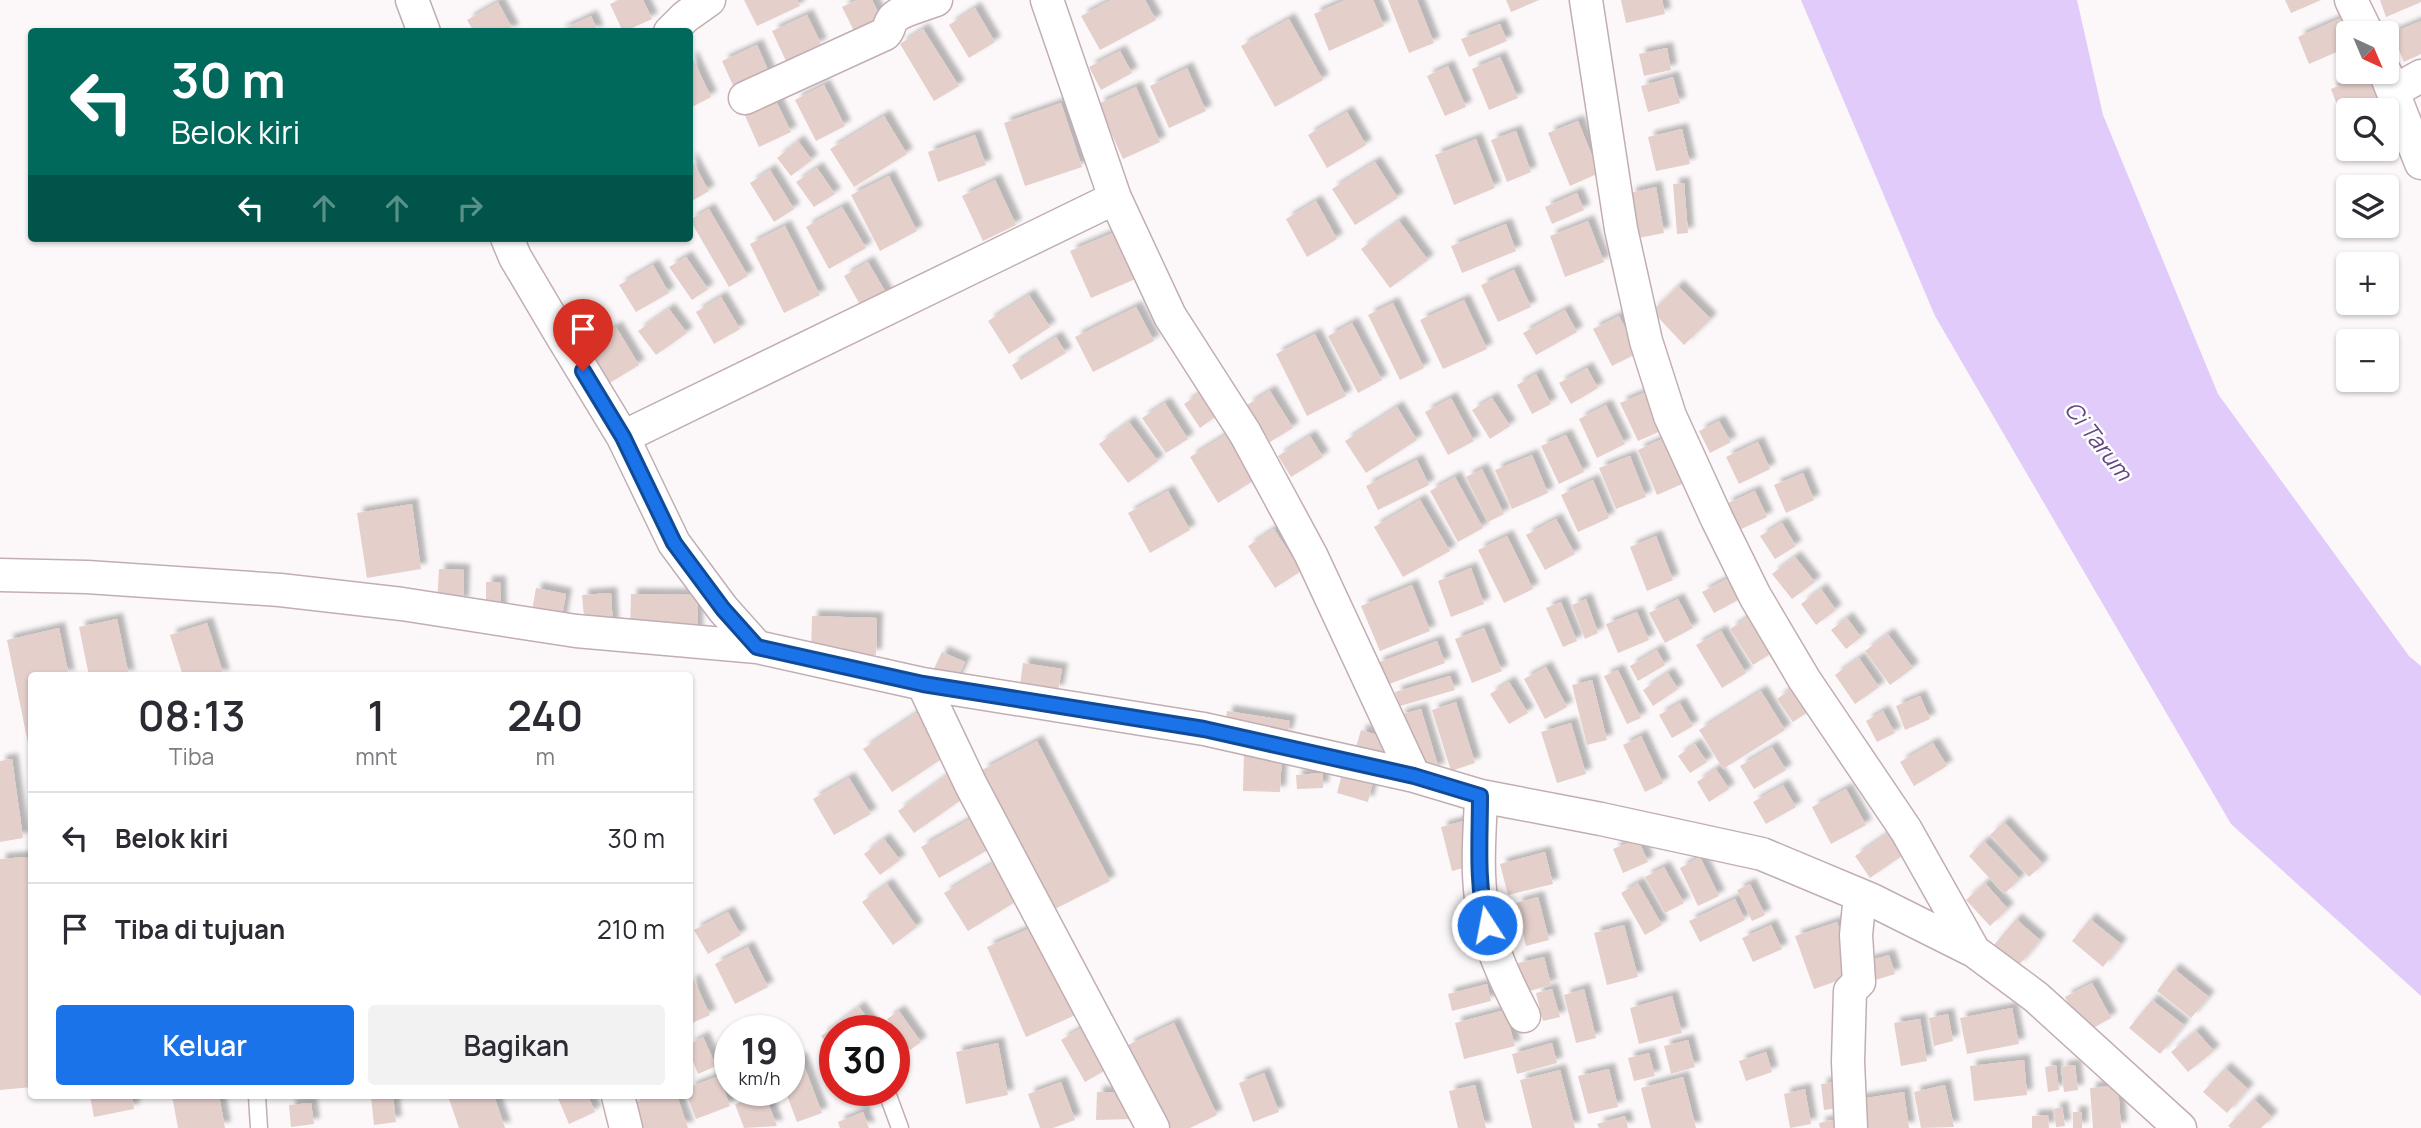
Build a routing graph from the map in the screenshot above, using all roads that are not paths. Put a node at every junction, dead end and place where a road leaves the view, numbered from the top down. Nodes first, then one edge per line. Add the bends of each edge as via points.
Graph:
1 (412, 0) edge
2 (709, 0) edge
3 (936, 0) edge
4 (1047, 0) edge
5 (1586, 0) edge
6 (2351, 0) edge
7 (2361, 21) edge
8 (422, 28) edge
9 (674, 28) edge
10 (2421, 76) edge
11 (2399, 80) edge
12 (2391, 84) edge
13 (745, 98) dead end
14 (2421, 163) edge
15 (1115, 198) junction
16 (509, 242) edge
17 (623, 437) junction
18 (0, 575) edge
19 (757, 647) junction
20 (923, 684) junction
21 (1414, 776) junction
22 (1480, 796) junction
23 (1860, 895) junction
24 (1974, 951) junction
25 (1524, 1016) dead end
26 (257, 1099) edge
27 (619, 1099) edge
28 (892, 1106) edge
29 (259, 1128) edge
30 (626, 1128) edge
31 (900, 1128) edge
32 (1153, 1128) edge
33 (1851, 1128) edge
34 (2180, 1128) edge

1 - 8 street
2 - 9 street
3 - 13 street via 897,15 885,34
4 - 15 street
5 - 24 street via 1621,229 1646,341 1670,416 1755,596 1804,679 1906,830
6 - 7 street
10 - 11 street
12 - 14 street
15 - 17 street
15 - 21 street via 1170,316 1245,433 1311,555
16 - 17 street
17 - 19 street via 674,543
18 - 19 street via 280,590 576,631
19 - 20 street
20 - 21 street via 1204,729
20 - 32 street via 971,785
21 - 22 street
22 - 23 street via 1762,854
22 - 25 street via 1482,905 1506,980
23 - 24 street
23 - 33 street via 1856,935 1859,982 1850,991 1847,1062
24 - 34 street via 2036,996
26 - 29 lane
27 - 30 street
28 - 31 lane

